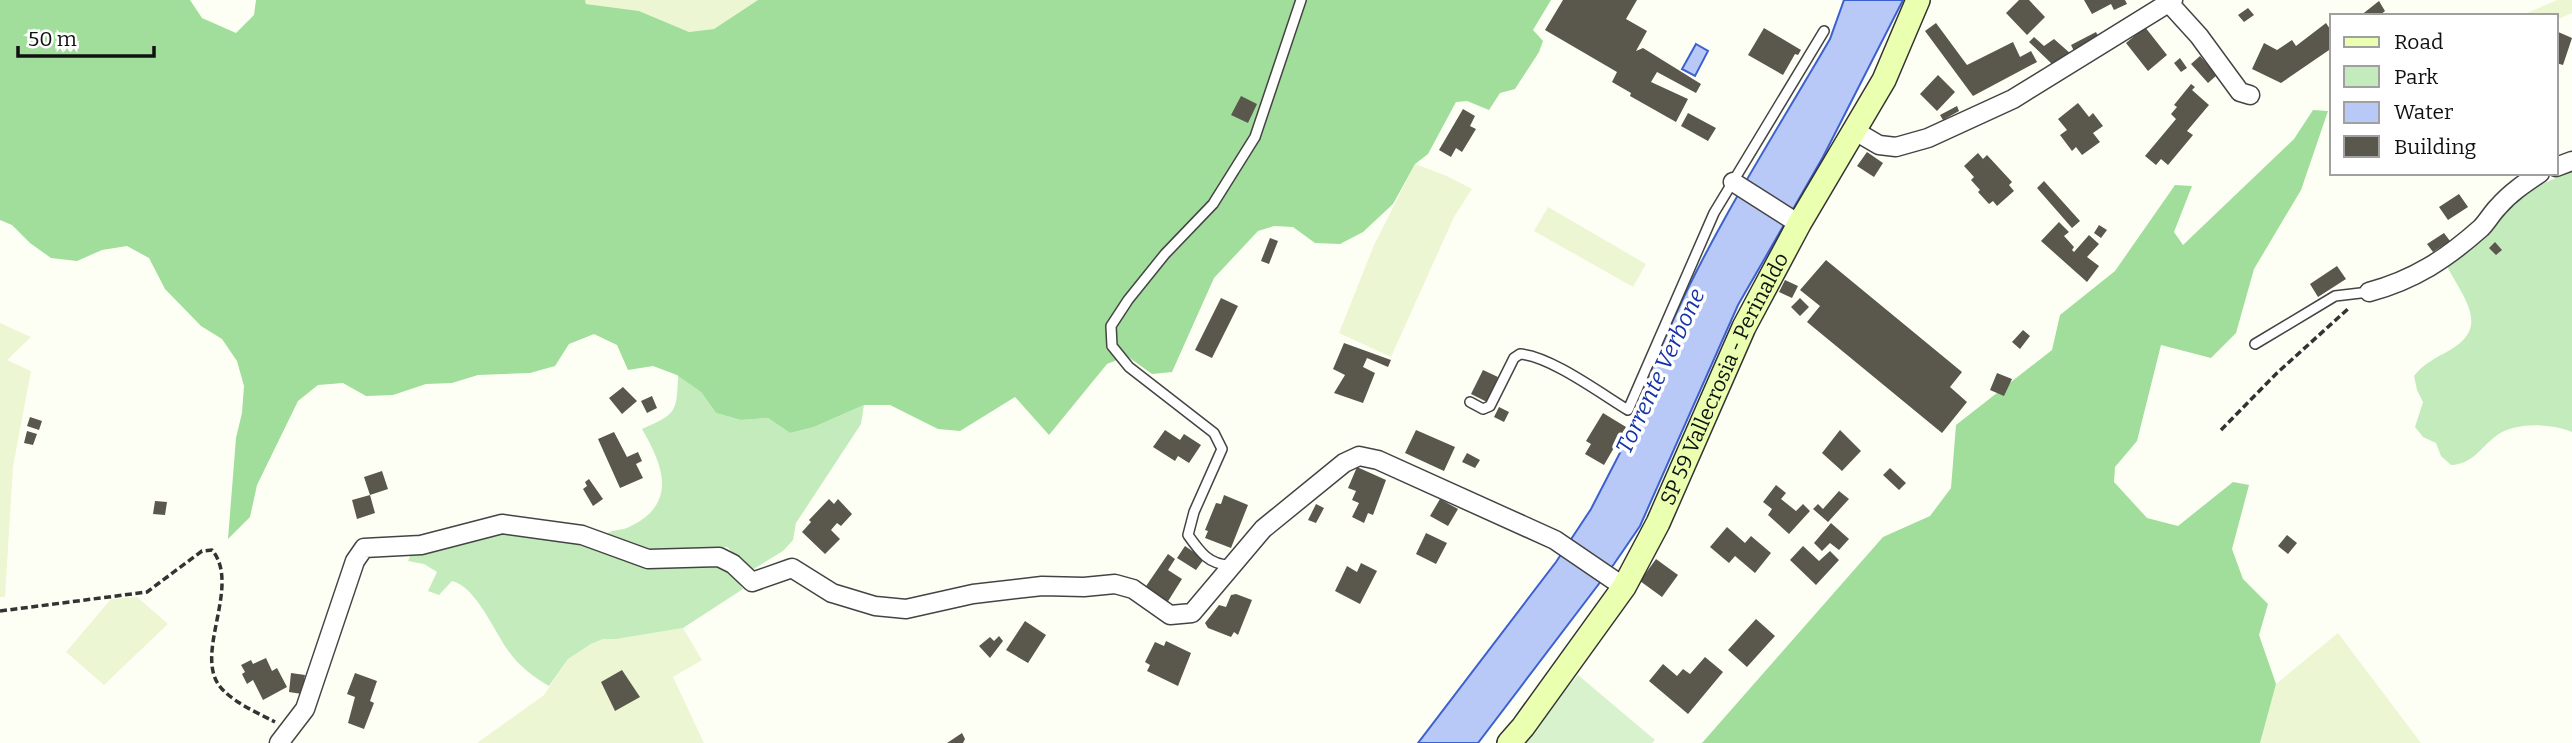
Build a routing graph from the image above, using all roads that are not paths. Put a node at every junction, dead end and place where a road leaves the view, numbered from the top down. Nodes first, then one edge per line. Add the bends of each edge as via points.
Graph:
1 (1301, 0) edge
2 (1918, 0) edge
3 (2171, 1) edge
4 (1824, 31) dead end
5 (2250, 95) dead end
6 (1855, 131) junction
7 (2537, 175) edge
8 (1736, 184) junction
9 (1795, 222) junction
10 (2369, 292) joint
11 (2255, 344) dead end
12 (1470, 402) dead end
13 (1232, 565) junction
14 (1616, 582) junction
15 (284, 737) edge
16 (1509, 743) edge

1 - 13 lane via 1255,137 1213,204 1165,254 1111,326 1112,346 1129,367 1214,433 1222,449 1188,536 1218,565
2 - 6 main road, SP 59 Vallecrosia - Perinaldo via 1884,80
3 - 5 street via 2240,92
3 - 6 street via 2013,99 1928,138 1896,147 1879,145
4 - 8 lane
6 - 9 main road, SP 59 Vallecrosia - Perinaldo
7 - 10 street via 2435,264 2415,277
8 - 9 street
8 - 12 lane via 1695,251 1628,410 1550,364 1520,354 1490,406 1483,409
9 - 14 main road, SP 59 Vallecrosia - Perinaldo via 1658,523
10 - 11 lane via 2335,296
13 - 14 street via 1263,529 1359,456 1378,460 1555,540
13 - 15 street via 1192,613 1170,615 1133,589 1115,584 973,594 906,609 875,606 832,593 792,568 752,582 719,557 648,559 582,535 502,524 421,545 364,548 355,561 305,709
14 - 16 main road, SP 59 Vallecrosia - Perinaldo

